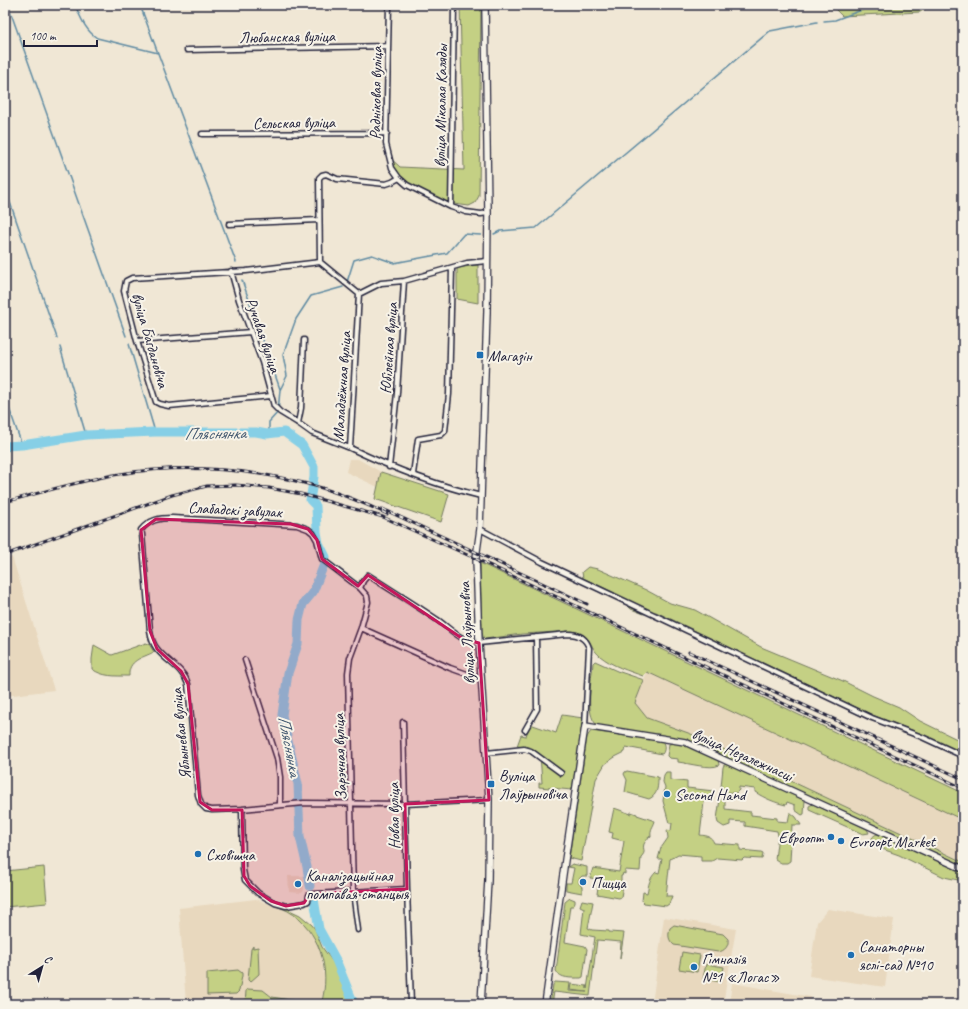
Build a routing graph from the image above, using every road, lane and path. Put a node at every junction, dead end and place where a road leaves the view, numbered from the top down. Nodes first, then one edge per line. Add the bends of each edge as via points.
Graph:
1 (389, 5) edge
2 (454, 5) edge
3 (484, 5) edge
4 (388, 46) junction
5 (187, 50) dead end
6 (386, 133) junction
7 (202, 134) dead end
8 (399, 178) junction
9 (451, 207) junction
10 (488, 213) junction
11 (319, 220) junction
12 (229, 224) dead end
13 (320, 262) junction
14 (487, 262) junction
15 (452, 268) junction
16 (231, 271) junction
17 (404, 281) junction
18 (359, 294) junction
19 (251, 332) junction
20 (304, 340) dead end
21 (136, 341) junction
22 (271, 396) junction
23 (274, 406) joint
24 (298, 423) junction
25 (350, 448) junction
26 (389, 467) junction
27 (413, 474) junction
28 (480, 496) junction
29 (146, 524) joint
30 (480, 529) junction
31 (360, 588) junction
32 (361, 628) junction
33 (536, 637) junction
34 (479, 644) junction
35 (245, 660) dead end
36 (482, 679) junction
37 (403, 722) dead end
38 (585, 726) junction
39 (525, 730) dead end
40 (486, 753) junction
41 (963, 756) edge
42 (561, 774) dead end
43 (489, 800) junction
44 (352, 804) junction
45 (405, 804) junction
46 (280, 805) junction
47 (242, 809) junction
48 (963, 869) edge
49 (407, 890) junction
50 (354, 892) junction
51 (358, 930) dead end
52 (411, 1004) edge
53 (482, 1004) edge
54 (545, 1004) edge

1 - 4 street, Радніковая вуліца
2 - 9 street, вуліца Мікалая Каляды
3 - 10 main road, вуліца Лаўрыновіча
4 - 5 street, Любанская вуліца
4 - 6 street, Радніковая вуліца
6 - 7 street, Сельская вуліца
6 - 8 street, Радніковая вуліца via 389,159
8 - 9 street via 409,186
8 - 11 street via 386,184 322,175 318,181
9 - 10 street via 466,212
10 - 14 main road, вуліца Лаўрыновіча
11 - 12 street
11 - 13 street
13 - 16 street
13 - 18 street
14 - 15 street, Юбілейная вуліца via 467,263
14 - 28 main road, вуліца Лаўрыновіча
15 - 17 street, Юбілейная вуліца
15 - 27 street via 449,394 445,431 441,435 418,440
16 - 19 street, Ручавая вуліца
16 - 21 street, вуліца Багдановіча via 126,280 124,291
17 - 18 street via 380,283
17 - 26 street, Юбілейная вуліца via 397,393
18 - 25 street, Маладзёжная вуліца
19 - 21 street
19 - 22 street, Ручавая вуліца
20 - 24 street
21 - 22 street, вуліца Багдановіча via 156,402 160,404 169,406
22 - 23 street, Ручавая вуліца
23 - 24 street, Маладзёжная вуліца
24 - 25 street, Маладзёжная вуліца via 312,434
25 - 26 street
26 - 27 street
27 - 28 street via 448,488
28 - 30 main road, вуліца Лаўрыновіча
29 - 31 street, Слабадскі завулак via 156,519 172,518 292,524 313,533 322,559
29 - 47 street, Яблыневая вуліца via 141,530 150,631 153,643 180,669 188,682 200,802 203,807 212,810
30 - 34 main road, вуліца Лаўрыновіча via 476,558
30 - 41 street via 542,562 872,718 922,736
31 - 32 street, Зарэчная вуліца via 368,602
31 - 34 street via 368,575 438,620 463,640
32 - 36 street via 450,668
32 - 44 street, Зарэчная вуліца via 349,666
33 - 34 street
33 - 38 street via 573,634 587,642
33 - 39 street via 537,709
34 - 36 main road, вуліца Лаўрыновіча
35 - 46 street via 277,758
36 - 40 main road, вуліца Лаўрыновіча
37 - 45 street, Новая вуліца
38 - 48 main road, вуліца Незалежнасці via 685,742
38 - 54 main road
40 - 42 street via 519,749 531,751
40 - 43 main road, вуліца Лаўрыновіча
43 - 45 street, Яблыневая вуліца
43 - 53 main road, вуліца Лаўрыновіча
44 - 45 street, Яблыневая вуліца
44 - 46 street, Яблыневая вуліца
44 - 50 street, Зарэчная вуліца
45 - 49 street, Новая вуліца
46 - 47 street, Яблыневая вуліца
47 - 50 street via 245,880 271,902 286,906 304,903 308,901 309,895
49 - 50 street
49 - 52 street, Новая вуліца
50 - 51 street, Зарэчная вуліца

